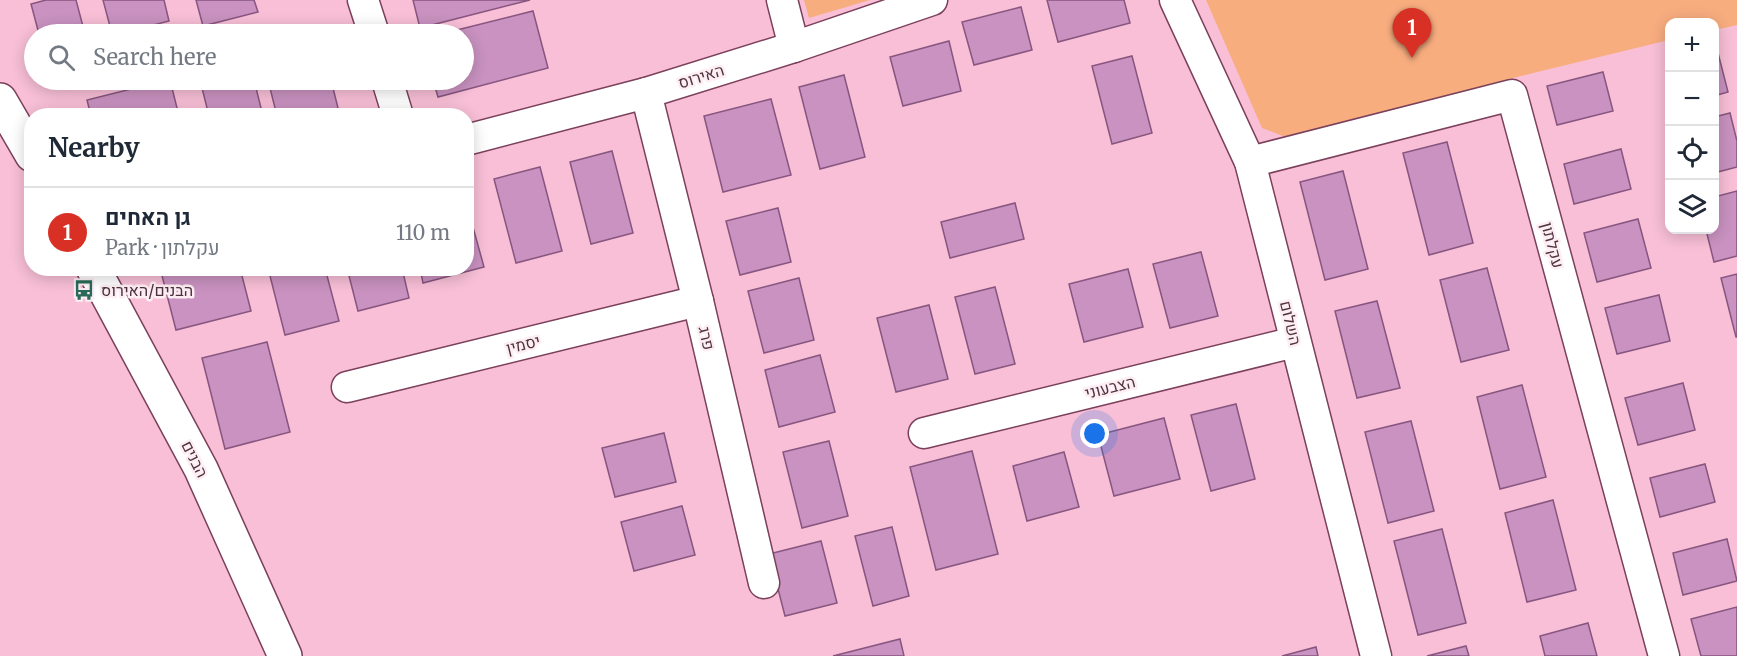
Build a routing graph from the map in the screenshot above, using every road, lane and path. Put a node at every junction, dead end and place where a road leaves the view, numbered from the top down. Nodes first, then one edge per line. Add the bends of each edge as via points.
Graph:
1 (363, 0) edge
2 (782, 0) edge
3 (932, 0) edge
4 (1176, 0) edge
5 (371, 24) edge
6 (794, 47) junction
7 (390, 90) edge
8 (646, 93) junction
9 (0, 100) edge
10 (396, 108) edge
11 (474, 138) edge
12 (24, 141) edge
13 (1250, 162) junction
14 (97, 276) edge
15 (698, 301) junction
16 (1296, 342) junction
17 (348, 387) dead end
18 (924, 433) dead end
19 (764, 583) dead end
20 (285, 656) edge
21 (1376, 656) edge
22 (1664, 656) edge

1 - 5 street
2 - 6 street
3 - 6 street, האירוס
4 - 13 street, השלום
6 - 8 street, האירוס
7 - 10 street
8 - 11 street, האירוס
8 - 15 street, פרג
9 - 12 street
13 - 16 street, השלום
13 - 22 street, עקלתון via 1512,95
14 - 20 street, הבנים via 201,469
15 - 17 street, יסמין
15 - 19 street, פרג
16 - 18 street, הצבעוני
16 - 21 street, השלום

